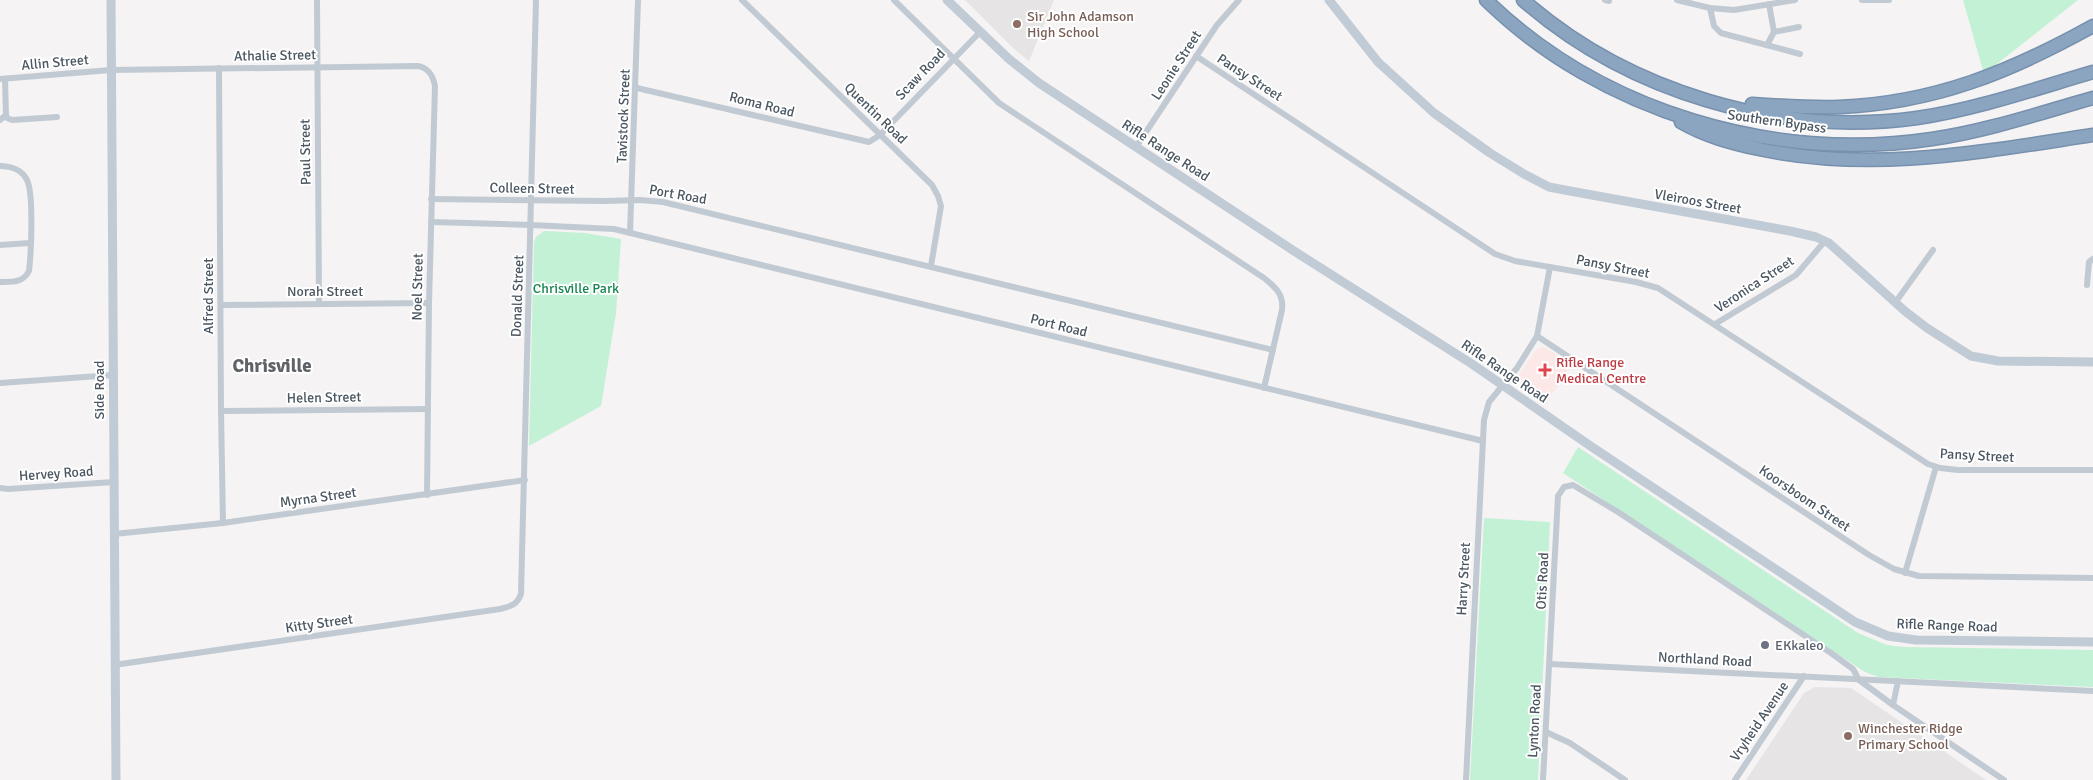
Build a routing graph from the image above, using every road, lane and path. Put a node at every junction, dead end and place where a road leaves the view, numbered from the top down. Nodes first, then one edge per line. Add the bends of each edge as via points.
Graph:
1 (111, 0) edge
2 (317, 0) edge
3 (536, 0) edge
4 (638, 0) edge
5 (742, 0) edge
6 (894, 0) edge
7 (947, 0) edge
8 (1239, 0) edge
9 (1329, 0) edge
10 (1486, 0) edge
11 (1523, 0) edge
12 (1677, 0) edge
13 (1795, 0) edge
14 (1862, 0) edge
15 (1888, 0) edge
16 (1769, 4) junction
17 (1710, 8) junction
18 (2093, 26) edge
19 (1798, 27) dead end
20 (980, 32) junction
21 (1774, 32) junction
22 (1767, 45) junction
23 (1800, 54) dead end
24 (1196, 56) junction
25 (953, 58) junction
26 (317, 67) junction
27 (219, 68) junction
28 (111, 70) junction
29 (2093, 72) edge
30 (2, 79) edge
31 (434, 79) joint
32 (636, 88) junction
33 (2093, 98) edge
34 (1722, 104) junction
35 (1656, 108) junction
36 (57, 117) dead end
37 (2, 118) edge
38 (880, 135) junction
39 (2093, 135) edge
40 (1136, 147) junction
41 (0, 166) edge
42 (431, 199) junction
43 (531, 200) junction
44 (633, 200) junction
45 (431, 222) junction
46 (531, 225) junction
47 (630, 233) junction
48 (1824, 241) junction
49 (30, 243) junction
50 (0, 245) edge
51 (1933, 250) dead end
52 (2093, 259) edge
53 (931, 266) junction
54 (1550, 267) junction
55 (0, 282) edge
56 (2087, 285) dead end
57 (320, 303) junction
58 (429, 303) junction
59 (1895, 303) junction
60 (220, 305) junction
61 (1715, 324) junction
62 (1537, 336) junction
63 (1273, 350) junction
64 (2093, 362) edge
65 (113, 375) junction
66 (0, 383) edge
67 (1504, 386) junction
68 (1264, 388) junction
69 (428, 409) junction
70 (220, 411) junction
71 (1483, 441) junction
72 (1936, 467) junction
73 (2093, 470) edge
74 (525, 480) junction
75 (114, 482) junction
76 (0, 488) edge
77 (427, 494) junction
78 (223, 523) junction
79 (114, 534) junction
80 (1905, 573) junction
81 (2093, 578) edge
82 (521, 594) joint
83 (2093, 642) edge
84 (1550, 664) junction
85 (114, 665) junction
86 (1804, 676) junction
87 (1859, 680) junction
88 (1898, 681) junction
89 (2093, 690) edge
90 (1893, 705) junction
91 (1546, 732) junction
92 (116, 780) edge
93 (1466, 780) edge
94 (1543, 780) edge
95 (1625, 780) edge
96 (1735, 780) edge
97 (2004, 780) edge

1 - 28 street, Side Road
2 - 26 street, Paul Street
3 - 43 street, Donald Street
4 - 32 street, Tavistock Street
5 - 38 street, Quentin Road
6 - 25 street
7 - 20 street, Rifle Range Road
8 - 24 street, Leonie Street
9 - 48 street, Vleiroos Street via 1378,62 1434,113 1540,184 1790,231
10 - 35 highway, Southern Bypass via 1517,28 1574,67
11 - 34 highway, Southern Bypass via 1569,36 1618,64 1661,84
12 - 17 street
13 - 16 street
14 - 15 street
16 - 17 street via 1734,10
16 - 21 street
17 - 22 street via 1716,30
18 - 34 highway via 1996,75 1917,98 1839,107
19 - 21 street
20 - 25 street, Scaw Road
20 - 40 street, Rifle Range Road via 1028,75
21 - 22 street
22 - 23 street
24 - 40 street, Leonie Street
24 - 54 street, Pansy Street via 1495,254
25 - 38 street, Scaw Road
25 - 63 street via 1004,107 1274,287 1281,296 1282,305
26 - 27 street, Athalie Street
26 - 31 street, Athalie Street via 421,66
26 - 57 street, Paul Street
27 - 28 street, Athalie Street
27 - 60 street, Alfred Street
28 - 30 street, Allin Street
28 - 65 street, Side Road
29 - 34 highway, Southern Bypass via 1956,111 1893,120 1801,118
30 - 37 street
31 - 42 street, Noel Street
32 - 38 street, Roma Road via 861,141 868,142
32 - 44 street, Tavistock Street
33 - 35 highway, Southern Bypass via 1971,132 1866,145 1770,138 1713,126
35 - 39 highway via 1712,137 1779,153 1838,160 1918,160
36 - 37 street
38 - 53 street, Quentin Road via 926,178 938,196 941,206
40 - 67 street, Rifle Range Road
41 - 49 street via 17,170 28,183
42 - 43 street, Colleen Street
42 - 45 street, Noel Street
43 - 44 street, Colleen Street
43 - 46 street, Donald Street
44 - 47 street, Tavistock Street
44 - 53 street, Port Road via 663,202 709,212
45 - 46 street
45 - 58 street, Noel Street
46 - 47 street via 614,229
46 - 74 street, Donald Street
47 - 68 street, Port Road
48 - 59 street, Vleiroos Street
48 - 61 street, Veronica Street via 1796,274
49 - 50 street
49 - 55 street via 27,276 16,282
51 - 59 street
52 - 56 street via 2089,262
53 - 63 street, Port Road
54 - 61 street, Pansy Street via 1653,286
54 - 62 street
57 - 58 street, Norah Street
57 - 60 street, Norah Street
58 - 69 street, Noel Street
59 - 64 street, Vleiroos Street via 1934,333 1975,358
60 - 70 street, Alfred Street
61 - 72 street, Pansy Street via 1913,456
62 - 67 street, Harry Street
62 - 80 street, Koorsboom Street via 1868,555
63 - 68 street
65 - 66 street
65 - 75 street, Side Road
67 - 71 street, Harry Street via 1488,405
67 - 83 street, Rifle Range Road via 1589,446 1865,627 1896,638 1916,640
68 - 71 street, Port Road
69 - 70 street, Helen Street
69 - 77 street, Noel Street
70 - 78 street, Alfred Street
71 - 93 street, Harry Street
72 - 73 street, Pansy Street via 1958,470
72 - 80 street
74 - 77 street, Myrna Street
74 - 82 street, Donald Street
75 - 76 street, Hervey Road
75 - 79 street, Side Road
77 - 78 street, Myrna Street
78 - 79 street, Myrna Street
79 - 85 street, Side Road
80 - 81 street, Koorsboom Street via 1928,577
82 - 85 street, Kitty Street via 515,604 500,609
84 - 86 street, Northland Road
84 - 87 street, Otis Road via 1558,500 1560,491 1573,485 1851,667
84 - 91 street, Lynton Road
85 - 92 street, Side Road
86 - 87 street, Northland Road
86 - 96 street, Vryheid Avenue
87 - 88 street
87 - 90 street
88 - 89 street
88 - 90 street
90 - 97 street
91 - 94 street, Lynton Road
91 - 95 street via 1570,743

